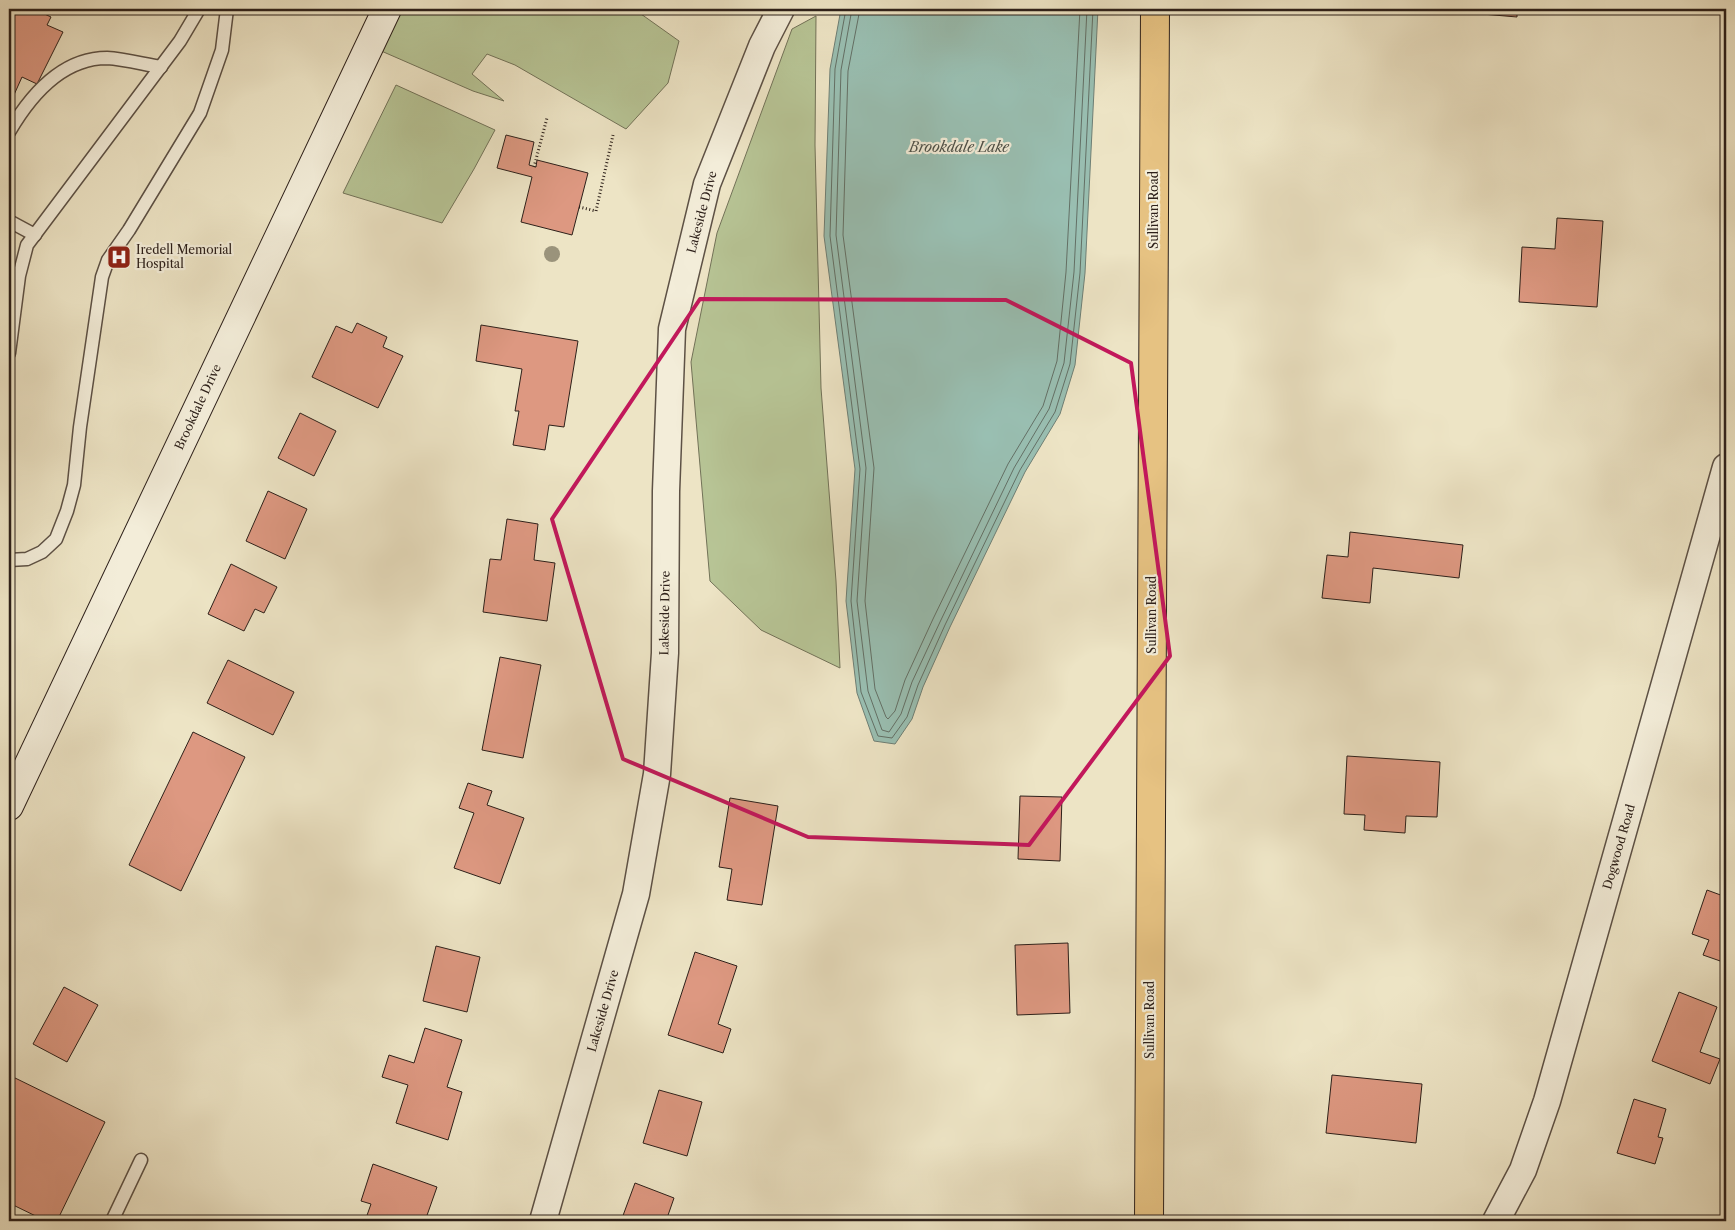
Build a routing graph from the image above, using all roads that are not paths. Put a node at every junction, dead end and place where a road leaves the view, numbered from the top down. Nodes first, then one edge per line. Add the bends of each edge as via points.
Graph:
1 (199, 9) edge
2 (227, 9) edge
3 (387, 9) edge
4 (781, 9) edge
5 (1155, 9) edge
6 (160, 67) junction
7 (9, 132) edge
8 (9, 221) edge
9 (35, 234) junction
10 (14, 275) edge
11 (9, 353) edge
12 (1726, 467) edge
13 (9, 560) edge
14 (9, 806) edge
15 (141, 1160) dead end
16 (112, 1221) edge
17 (543, 1221) edge
18 (1149, 1221) edge
19 (1496, 1221) edge

1 - 6 lane via 180,42
2 - 13 lane via 222,50 200,113 108,260 102,277 74,485 56,539 42,552 27,559
3 - 14 main road, Brookdale Drive
4 - 17 street, Lakeside Drive via 762,46 707,184 672,329 665,653 657,774 636,894
5 - 18 main road, Sullivan Road
6 - 7 lane via 107,58 79,62 56,74 31,100
6 - 9 lane
8 - 9 lane
9 - 10 lane
10 - 11 lane
12 - 19 street, Dogwood Road via 1548,1101 1523,1170
15 - 16 lane

